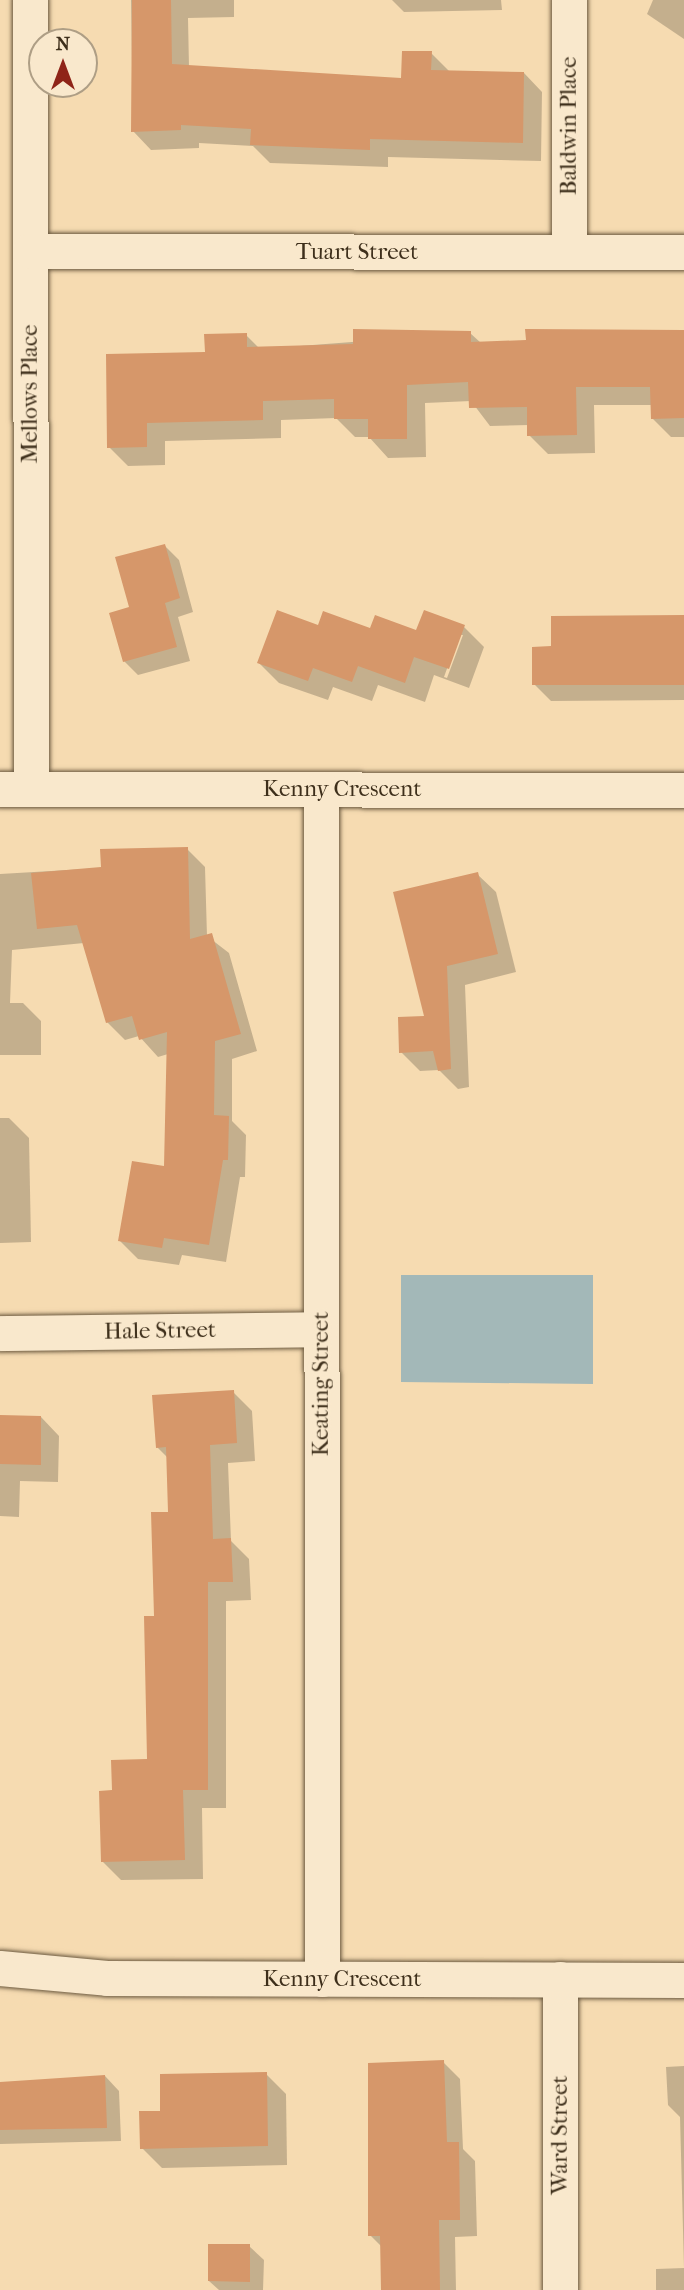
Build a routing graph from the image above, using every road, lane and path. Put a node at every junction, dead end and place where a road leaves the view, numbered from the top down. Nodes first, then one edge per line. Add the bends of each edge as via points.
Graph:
1 (30, 0) edge
2 (569, 0) edge
3 (30, 251) junction
4 (569, 252) junction
5 (684, 252) edge
6 (15, 789) edge
7 (321, 789) junction
8 (684, 790) edge
9 (320, 1329) junction
10 (0, 1333) edge
11 (0, 1968) edge
12 (322, 1979) junction
13 (560, 1979) junction
14 (684, 1980) edge
15 (560, 2290) edge

1 - 3 street, Mellows Place
2 - 4 street, Baldwin Place
3 - 4 street, Tuart Street
3 - 6 street, Mellows Place
4 - 5 street, Tuart Street
6 - 7 street, Kenny Crescent
7 - 8 street, Kenny Crescent
7 - 9 street, Keating Street
9 - 10 street, Hale Street
9 - 12 street, Keating Street
11 - 12 street, Kenny Crescent via 107,1978
12 - 13 street, Kenny Crescent
13 - 14 street, Kenny Crescent
13 - 15 street, Ward Street

